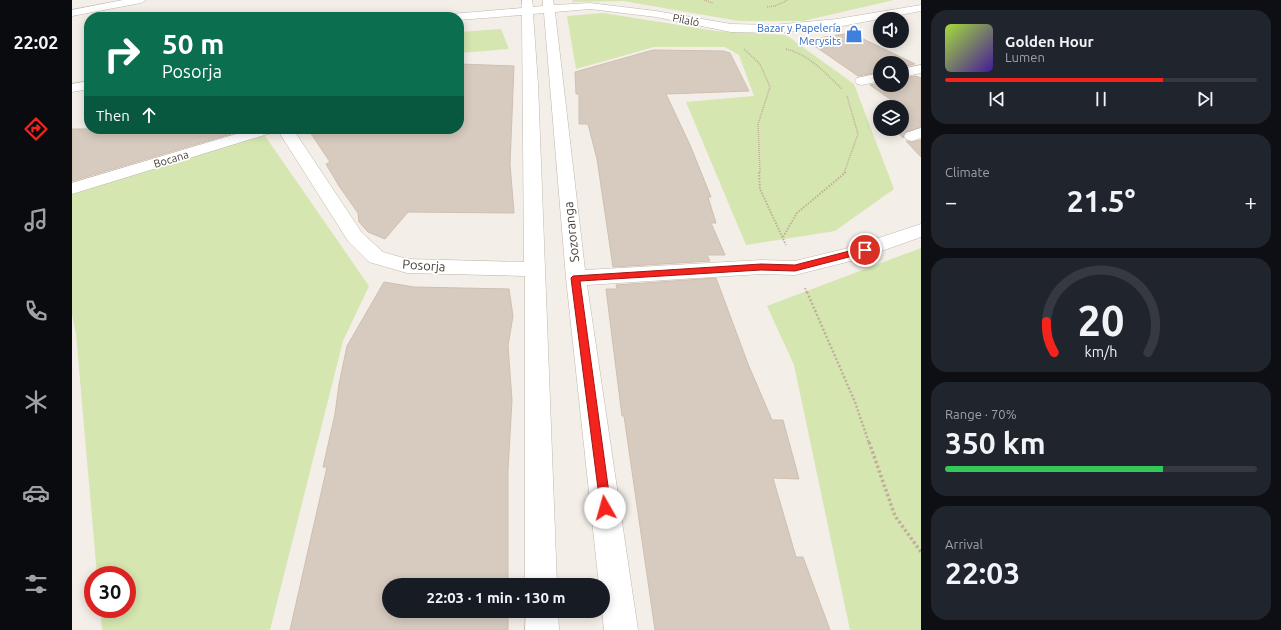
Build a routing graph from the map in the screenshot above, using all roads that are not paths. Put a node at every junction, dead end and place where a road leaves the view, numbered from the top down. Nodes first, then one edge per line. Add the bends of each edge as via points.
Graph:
1 (141, 0) edge
2 (918, 0) edge
3 (921, 3) edge
4 (549, 4) edge
5 (527, 5) edge
6 (921, 8) edge
7 (72, 13) edge
8 (464, 15) edge
9 (921, 69) edge
10 (909, 72) edge
11 (873, 79) edge
12 (862, 81) dead end
13 (531, 84) junction
14 (557, 85) junction
15 (84, 86) edge
16 (72, 88) edge
17 (253, 134) edge
18 (288, 134) edge
19 (72, 189) edge
20 (921, 230) edge
21 (534, 269) junction
22 (576, 278) junction
23 (541, 578) edge
24 (542, 618) edge
25 (542, 630) edge
26 (620, 630) edge

1 - 7 street
2 - 3 street
4 - 5 street, Pilaló
4 - 6 street, Pilaló via 605,7 731,28 773,29 837,23
4 - 14 street, Sozoranga
5 - 8 street, Pilaló
5 - 13 street
9 - 10 street
11 - 12 street
13 - 14 street
13 - 21 street
14 - 22 street, Sozoranga
15 - 16 street
17 - 19 street, Bocana
18 - 21 street, Posorja via 355,237 376,256 407,266
20 - 22 street via 852,254 795,268 761,267
21 - 23 street
22 - 26 street, Sozoranga
24 - 25 street

